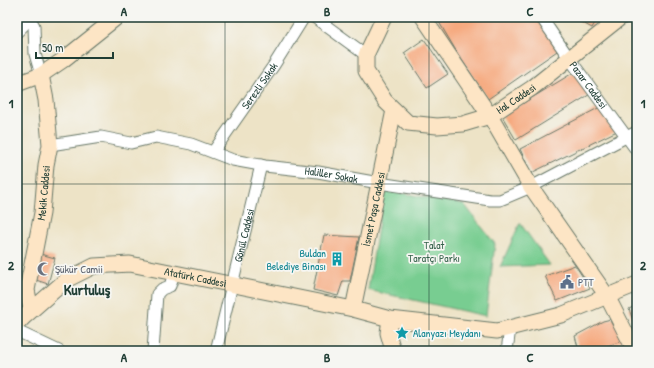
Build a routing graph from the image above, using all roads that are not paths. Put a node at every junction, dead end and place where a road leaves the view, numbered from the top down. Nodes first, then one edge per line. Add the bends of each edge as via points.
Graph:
1 (24, 17) edge
2 (29, 17) edge
3 (116, 17) edge
4 (304, 17) edge
5 (314, 17) edge
6 (384, 17) edge
7 (423, 17) edge
8 (541, 17) edge
9 (621, 17) edge
10 (17, 32) edge
11 (366, 55) junction
12 (569, 58) junction
13 (41, 76) junction
14 (17, 84) edge
15 (394, 110) junction
16 (490, 116) junction
17 (637, 132) edge
18 (626, 137) junction
19 (50, 145) junction
20 (637, 151) edge
21 (213, 152) junction
22 (261, 166) junction
23 (379, 183) junction
24 (531, 187) junction
25 (174, 273) junction
26 (232, 284) junction
27 (637, 284) edge
28 (607, 296) junction
29 (353, 309) junction
30 (31, 310) junction
31 (390, 318) junction
32 (17, 324) edge
33 (510, 328) junction
34 (17, 331) edge
35 (59, 351) edge
36 (153, 351) edge
37 (216, 351) edge
38 (392, 351) edge
39 (508, 351) edge
40 (635, 351) edge

1 - 10 street via 24,25
2 - 13 street via 34,26 35,54
3 - 13 street
4 - 21 street, Serezli Sokak
5 - 11 street
6 - 11 street
7 - 16 street
8 - 12 street, Pazar Caddesi
9 - 12 street, Hal Caddesi
11 - 15 street, Hal Caddesi via 366,71 385,101
12 - 16 street, Hal Caddesi via 532,88
12 - 18 street, Pazar Caddesi
13 - 14 street
13 - 19 street, Mekik Caddesi
15 - 16 street, Hal Caddesi via 408,123 437,126 463,124
15 - 23 street, İsmet Paşa Caddesi
16 - 24 street
17 - 18 street, Haliller Sokak
18 - 20 street, Pazar Caddesi
18 - 24 street, Haliller Sokak
19 - 21 street, Haliller Sokak via 102,137 131,143 156,137 191,144
19 - 30 street, Mekik Caddesi via 42,212 27,290
21 - 22 street, Haliller Sokak via 233,160
22 - 23 street, Haliller Sokak via 318,172
22 - 26 street, Gönül Caddesi
23 - 24 street, Haliller Sokak via 490,200 500,200
23 - 29 street, İsmet Paşa Caddesi
24 - 28 street
25 - 26 street, Atatürk Caddesi
25 - 30 street, Atatürk Caddesi via 130,264 94,266 66,280
25 - 36 street via 170,286 157,294
26 - 29 street, Atatürk Caddesi
26 - 37 street, Gönül Caddesi
27 - 28 street, Atatürk Caddesi
28 - 33 street, Atatürk Caddesi via 561,315
28 - 40 street
29 - 31 street, Atatürk Caddesi
30 - 32 street, Atatürk Caddesi
31 - 33 street, Atatürk Caddesi via 497,331
31 - 38 street via 388,333
33 - 39 street
34 - 35 street

